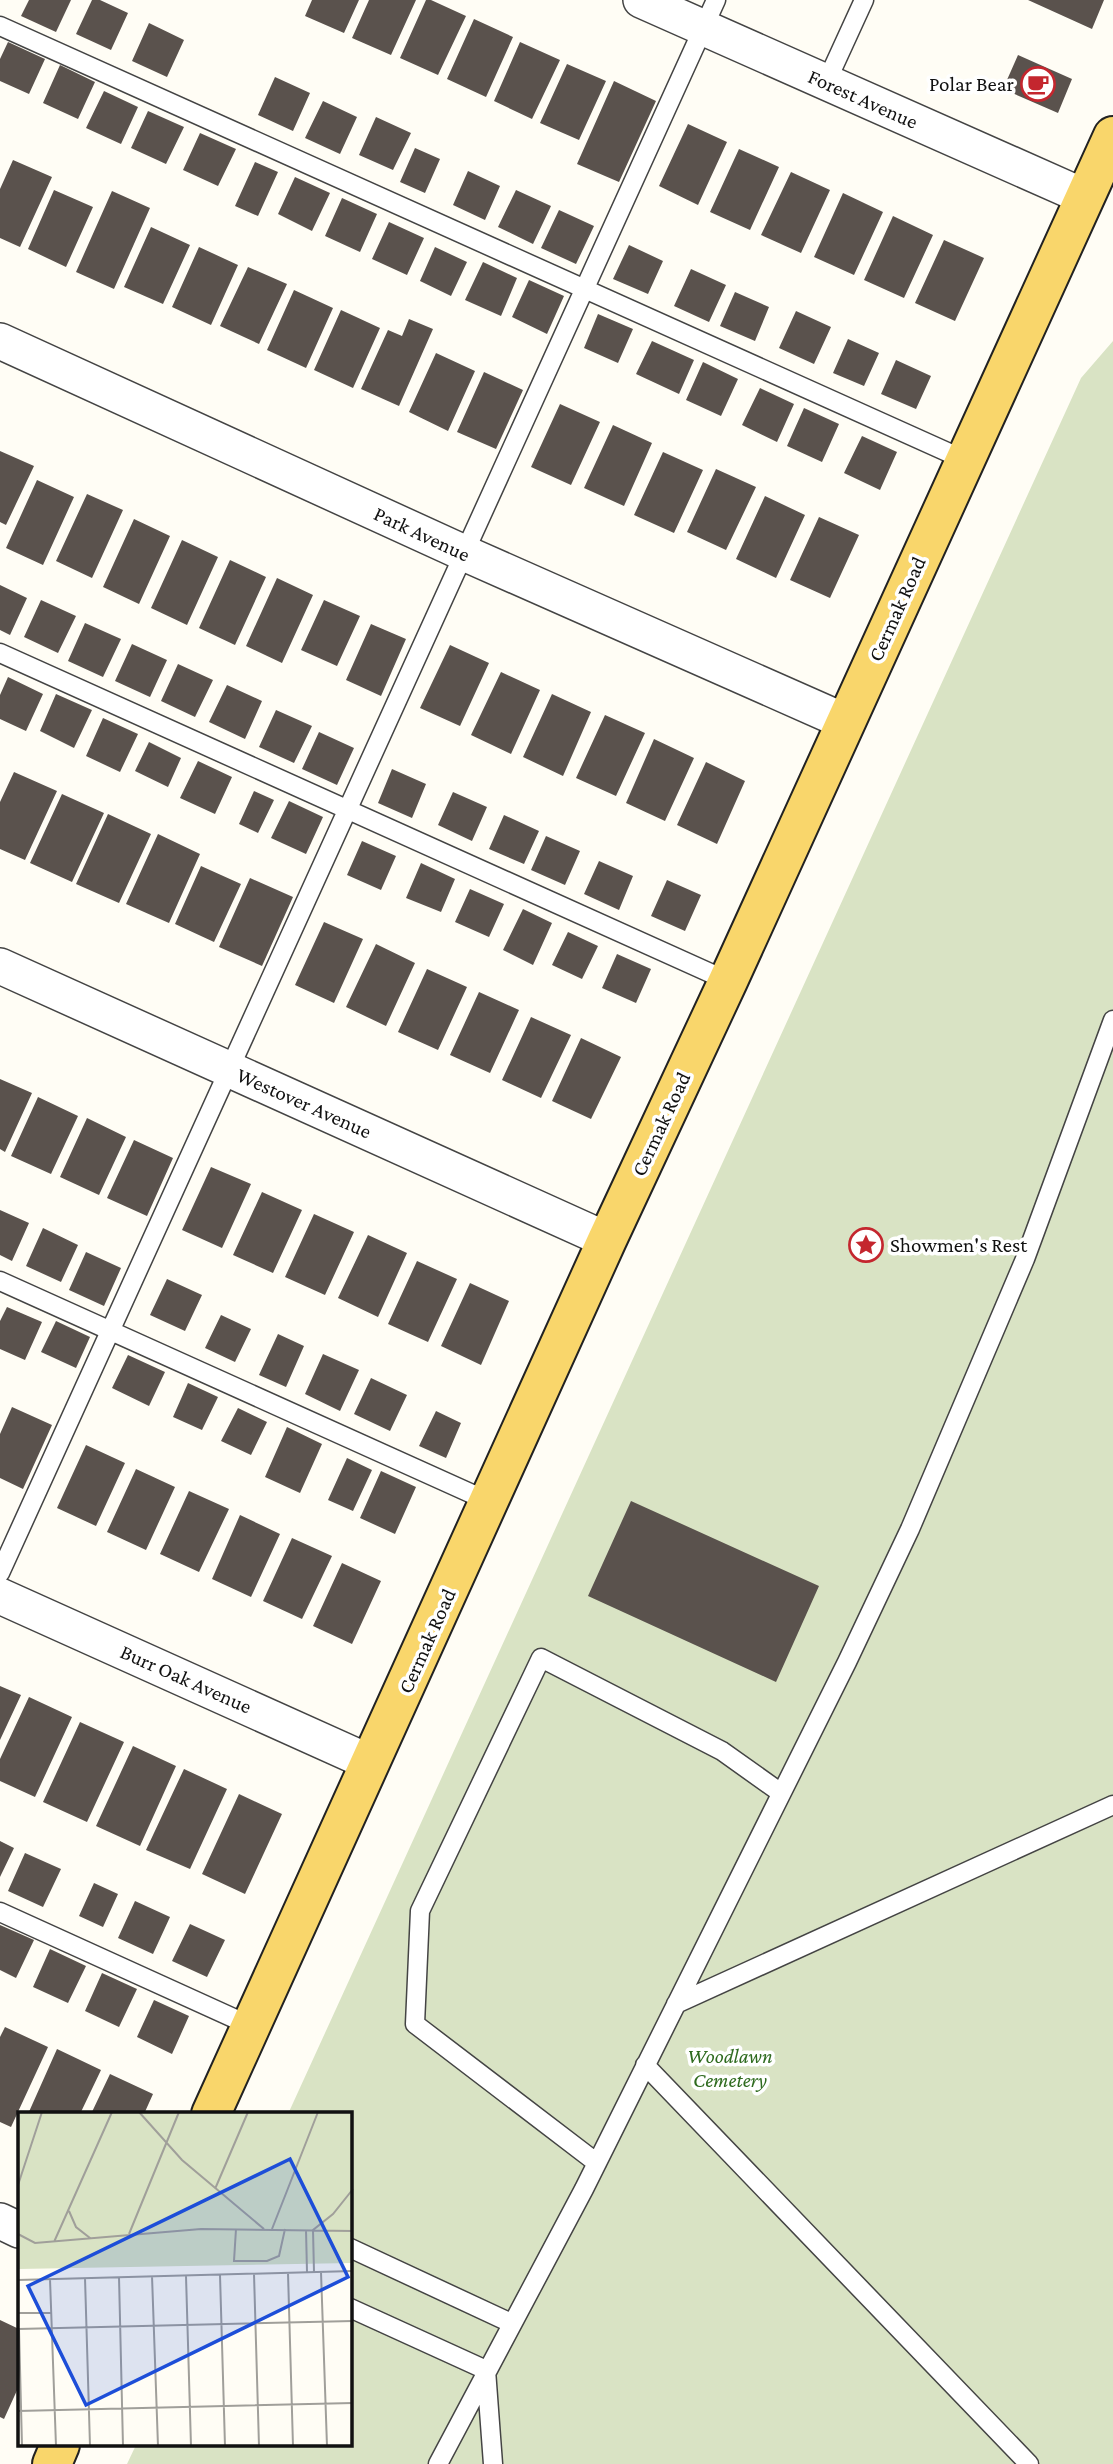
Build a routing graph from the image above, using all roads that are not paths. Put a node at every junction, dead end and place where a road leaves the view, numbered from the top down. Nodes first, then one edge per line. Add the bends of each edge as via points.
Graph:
1 (641, 0) edge
2 (864, 0) edge
3 (710, 14) edge
4 (0, 26) edge
5 (826, 83) junction
6 (1113, 136) edge
7 (1085, 197) junction
8 (584, 289) junction
9 (0, 341) edge
10 (965, 460) junction
11 (464, 553) junction
12 (0, 653) edge
13 (846, 722) junction
14 (347, 810) junction
15 (0, 966) edge
16 (728, 981) junction
17 (1113, 1020) edge
18 (229, 1069) junction
19 (607, 1240) junction
20 (0, 1281) edge
21 (110, 1331) junction
22 (490, 1502) junction
23 (0, 1573) edge
24 (0, 1596) edge
25 (371, 1763) junction
26 (781, 1793) junction
27 (1113, 1805) edge
28 (0, 1912) edge
29 (676, 2004) junction
30 (251, 2025) junction
31 (645, 2065) junction
32 (212, 2112) edge
33 (597, 2163) junction
34 (0, 2221) edge
35 (18, 2230) edge
36 (352, 2249) edge
37 (352, 2309) edge
38 (511, 2323) junction
39 (486, 2370) junction
40 (60, 2446) edge
41 (52, 2464) edge
42 (438, 2464) edge
43 (493, 2464) edge
44 (1029, 2464) edge

1 - 3 street, Forest Avenue
2 - 5 lane
3 - 5 street, Forest Avenue
3 - 8 lane
4 - 8 lane
5 - 7 street, Forest Avenue
6 - 7 main road, Cermak Road
7 - 10 main road, Cermak Road
8 - 10 lane
8 - 11 lane
9 - 11 street, Park Avenue
10 - 13 main road, Cermak Road
11 - 13 street, Park Avenue
11 - 14 lane
12 - 14 lane
13 - 16 main road, Cermak Road
14 - 16 lane
14 - 18 lane
15 - 18 street, Westover Avenue
16 - 19 main road, Cermak Road
17 - 26 lane via 1025,1259 910,1529
18 - 19 street, Westover Avenue
18 - 21 lane
19 - 22 main road, Cermak Road
20 - 21 lane
21 - 22 lane
21 - 23 lane
22 - 25 main road, Cermak Road
24 - 25 street, Burr Oak Avenue
25 - 30 main road, Cermak Road
26 - 29 lane
26 - 33 lane via 722,1751 541,1658 420,1911 415,2024
27 - 29 lane
28 - 30 lane
29 - 31 lane
30 - 32 main road, Cermak Road
31 - 33 lane
31 - 44 lane
33 - 38 lane
34 - 35 street
36 - 38 lane
37 - 39 lane
38 - 39 lane
39 - 42 lane
39 - 43 lane
40 - 41 main road

